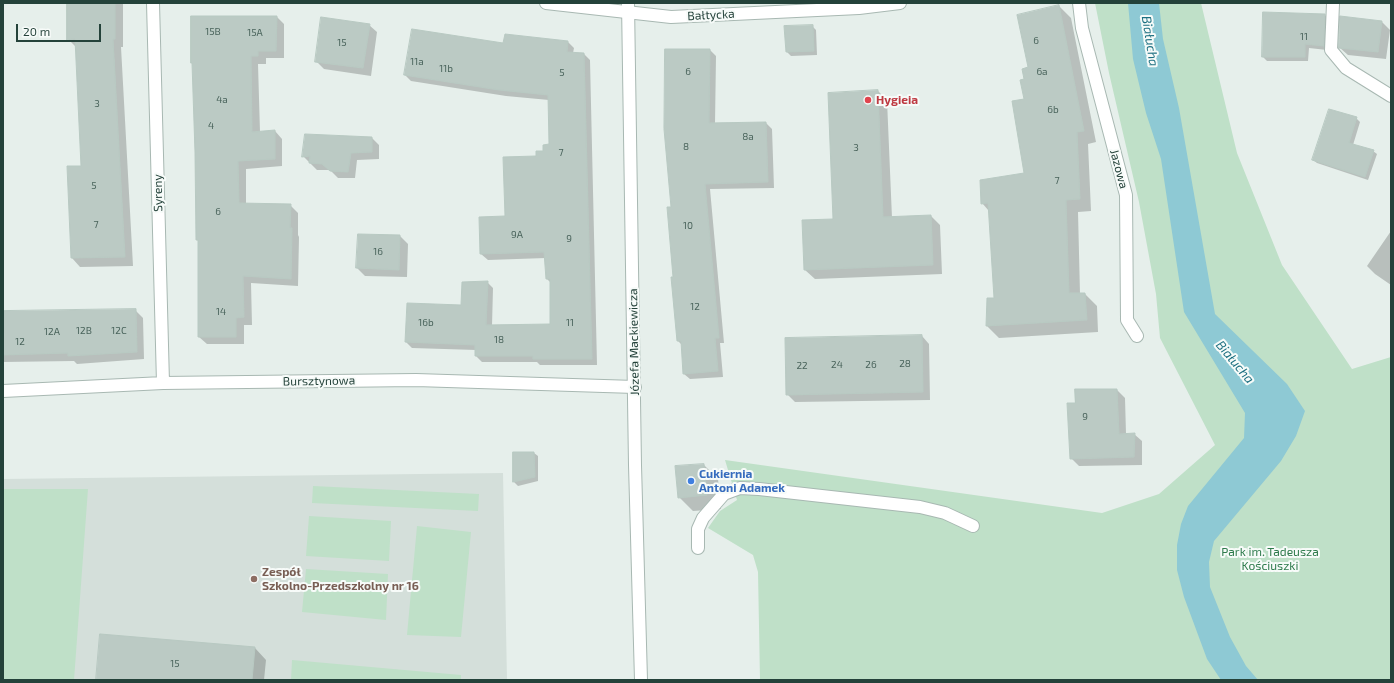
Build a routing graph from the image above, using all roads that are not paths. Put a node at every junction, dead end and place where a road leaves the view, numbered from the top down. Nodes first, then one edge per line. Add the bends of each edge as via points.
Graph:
1 (153, 3) edge
2 (546, 3) edge
3 (900, 3) edge
4 (1080, 3) edge
5 (1333, 4) dead end
6 (628, 8) edge
7 (1391, 96) edge
8 (1137, 336) dead end
9 (162, 383) junction
10 (635, 387) junction
11 (3, 391) edge
12 (973, 526) dead end
13 (698, 548) dead end
14 (640, 680) edge

1 - 9 street, Syreny
2 - 6 street, Bałtycka
3 - 6 street, Bałtycka via 859,8 693,17 671,17
4 - 8 street, Jazowa via 1082,28 1126,195 1127,320
5 - 7 street via 1331,50 1346,68
6 - 10 street, Józefa Mackiewicza
9 - 10 street, Bursztynowa via 416,380
9 - 11 street, Bursztynowa
10 - 14 street, Józefa Mackiewicza
12 - 13 street via 945,513 920,507 740,488 724,494 703,518 698,529

